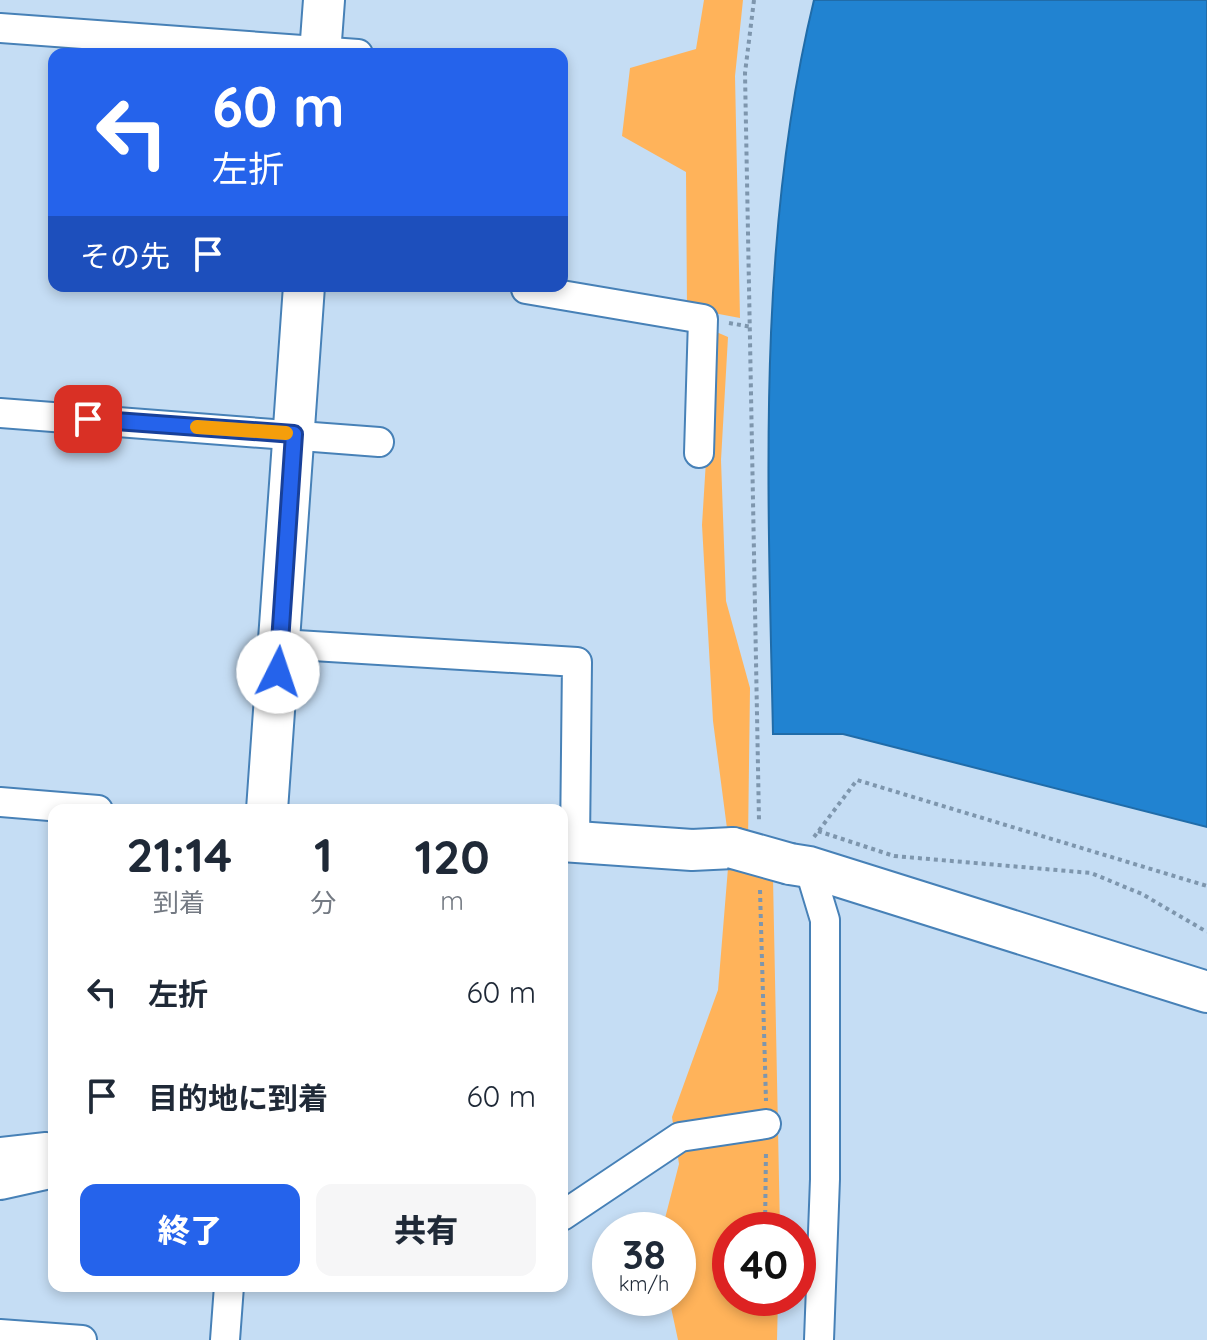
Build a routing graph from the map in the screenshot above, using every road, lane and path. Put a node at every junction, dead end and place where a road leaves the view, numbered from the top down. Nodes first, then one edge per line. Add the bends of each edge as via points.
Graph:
1 (324, 0) edge
2 (754, 0) edge
3 (0, 28) edge
4 (266, 48) edge
5 (332, 48) edge
6 (304, 292) edge
7 (544, 292) edge
8 (0, 413) edge
9 (294, 434) junction
10 (379, 442) dead end
11 (699, 453) dead end
12 (280, 644) junction
13 (0, 802) edge
14 (267, 804) edge
15 (48, 806) edge
16 (746, 837) junction
17 (568, 842) edge
18 (794, 863) junction
19 (1207, 886) edge
20 (1207, 932) edge
21 (1207, 992) edge
22 (766, 1124) junction
23 (48, 1150) edge
24 (0, 1152) edge
25 (48, 1168) edge
26 (0, 1179) edge
27 (568, 1212) edge
28 (765, 1212) edge
29 (229, 1292) edge
30 (0, 1334) edge
31 (82, 1340) edge
32 (225, 1340) edge
33 (819, 1340) edge

1 - 5 street
2 - 16 path via 745,73
3 - 4 street
6 - 9 street
7 - 11 street via 703,319
8 - 9 street
9 - 10 street
9 - 12 street
12 - 14 street
12 - 17 street via 577,662
13 - 15 street
16 - 17 street via 692,850
16 - 18 street, bridge
18 - 19 path via 857,780
18 - 20 path via 894,856 1091,873 1142,894
18 - 21 street
18 - 22 path
18 - 33 street via 825,920
22 - 27 street via 680,1137
22 - 28 path
23 - 24 street
25 - 26 street
29 - 32 street
30 - 31 street

